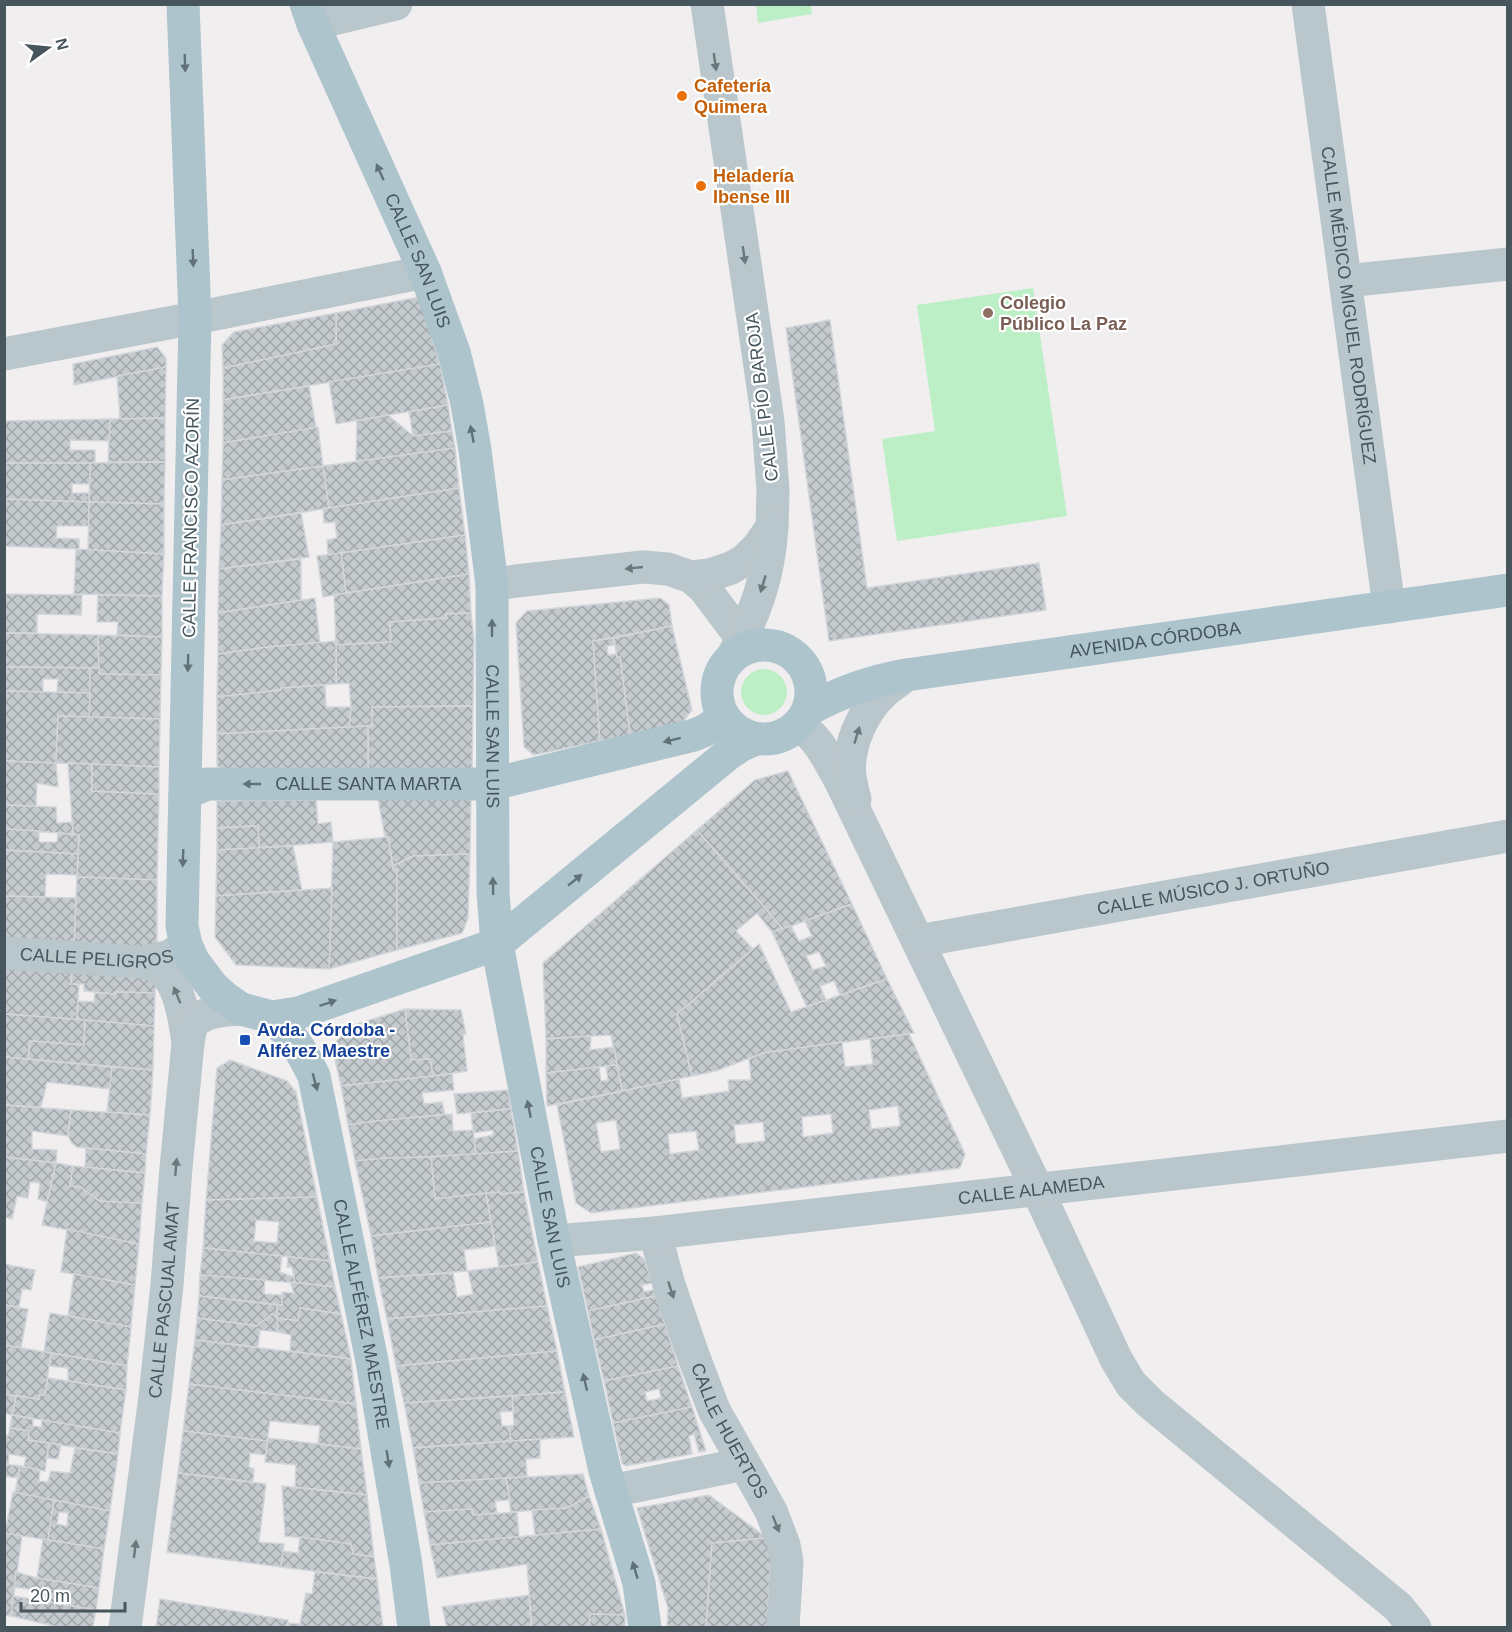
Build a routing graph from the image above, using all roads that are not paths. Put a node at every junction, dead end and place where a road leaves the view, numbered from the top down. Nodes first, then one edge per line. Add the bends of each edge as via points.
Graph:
1 (183, 4) edge
2 (396, 4) edge
3 (707, 4) edge
4 (1308, 4) edge
5 (310, 14) edge
6 (1508, 264) edge
7 (425, 272) junction
8 (1346, 281) junction
9 (195, 318) junction
10 (4, 354) edge
11 (772, 527) junction
12 (691, 577) junction
13 (492, 585) junction
14 (1508, 590) edge
15 (1389, 607) junction
16 (746, 645) junction
17 (804, 666) junction
18 (893, 678) junction
19 (722, 714) junction
20 (803, 717) junction
21 (756, 739) junction
22 (493, 784) junction
23 (185, 798) junction
24 (866, 832) junction
25 (1508, 836) edge
26 (918, 941) junction
27 (498, 944) junction
28 (186, 945) junction
29 (4, 953) edge
30 (143, 962) junction
31 (241, 1009) junction
32 (272, 1017) junction
33 (188, 1043) junction
34 (1508, 1136) edge
35 (1037, 1189) junction
36 (655, 1233) junction
37 (554, 1241) junction
38 (744, 1464) junction
39 (611, 1491) junction
40 (124, 1628) edge
41 (414, 1628) edge
42 (645, 1628) edge
43 (783, 1628) edge
44 (1415, 1628) edge

1 -> 9 main road, CALLE FRANCISCO AZORÍN
2 - 5 street
3 -> 11 street, CALLE PÍO BAROJA via 768,421
4 - 8 street, CALLE MÉDICO MIGUEL RODRÍGUEZ
7 -> 5 main road, CALLE SAN LUIS
6 - 8 street
7 - 9 street
13 -> 7 main road, CALLE SAN LUIS via 467,404 454,352
8 - 15 street, CALLE MÉDICO MIGUEL RODRÍGUEZ
9 - 10 street
9 -> 23 main road, CALLE FRANCISCO AZORÍN
11 - 12 street via 745,560 710,575
11 -> 16 street, CALLE PÍO BAROJA via 765,578
12 -> 13 street via 668,568 643,567
12 - 16 street via 704,588
22 -> 13 main road, CALLE SAN LUIS
14 - 15 main road, AVENIDA CÓRDOBA
15 - 18 main road, AVENIDA CÓRDOBA
16 - 17 main road via 782,648
16 - 19 main road via 726,662 720,673 718,705
17 - 18 main road via 837,677
17 - 20 main road via 811,695
18 - 20 main road, AVENIDA CÓRDOBA via 824,701
24 -> 18 street via 850,775 855,742 860,726
19 - 21 main road via 742,735
19 -> 22 main road, CALLE SANTA MARTA via 700,733
20 - 21 main road via 778,738
20 - 24 street
27 -> 21 main road via 727,755
22 -> 23 main road, CALLE SANTA MARTA via 207,784
27 -> 22 main road, CALLE SAN LUIS via 493,892
23 -> 28 main road, CALLE FRANCISCO AZORÍN via 182,926
24 - 26 street
25 - 26 street, CALLE MÚSICO J. ORTUÑO
26 - 35 street
32 -> 27 main road via 298,1013
37 -> 27 main road, CALLE SAN LUIS
28 - 30 street, CALLE PELIGROS via 170,956
28 - 31 main road, CALLE FRANCISCO AZORÍN via 212,986
29 - 30 street, CALLE PELIGROS
33 -> 30 street via 184,1014 172,985 160,969
31 - 32 main road
31 - 33 street, CALLE PASCUAL AMAT via 201,1017 193,1024
32 -> 41 main road, CALLE ALFÉREZ MAESTRE via 301,1049 314,1076 372,1360
40 -> 33 street, CALLE PASCUAL AMAT via 155,1396
34 - 35 street, CALLE ALAMEDA
35 - 36 street, CALLE ALAMEDA
35 - 44 street via 1131,1384 1150,1404 1398,1607
36 - 37 street, CALLE ALAMEDA
36 -> 38 street, CALLE HUERTOS via 669,1285 714,1410
39 -> 37 main road, CALLE SAN LUIS
38 - 39 street
38 -> 43 street, CALLE HUERTOS via 771,1511 784,1545 787,1562
42 -> 39 main road, CALLE SAN LUIS via 639,1583

